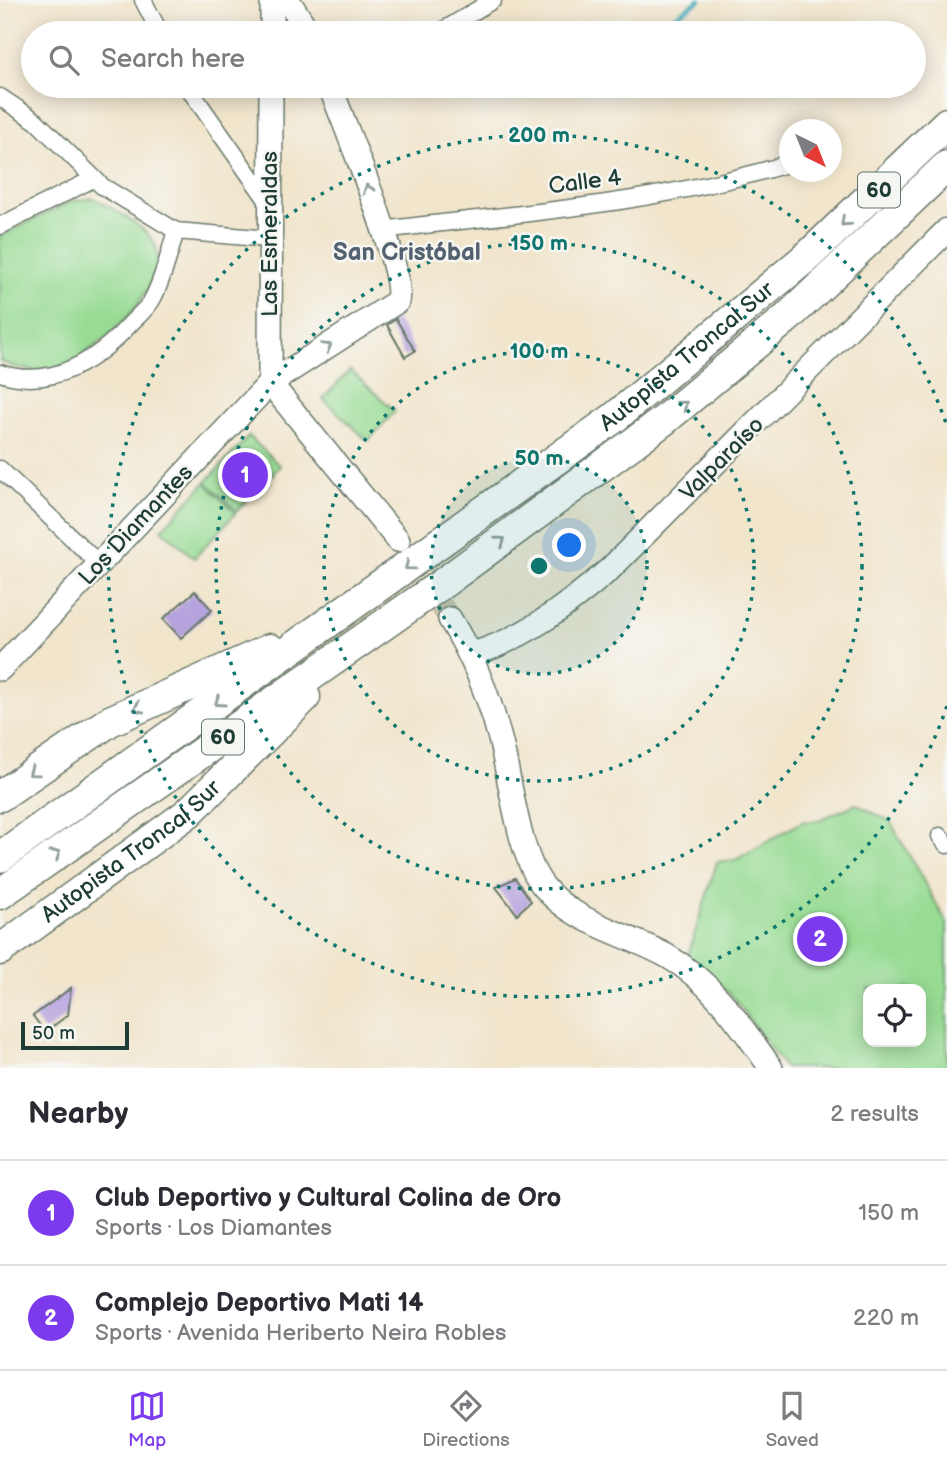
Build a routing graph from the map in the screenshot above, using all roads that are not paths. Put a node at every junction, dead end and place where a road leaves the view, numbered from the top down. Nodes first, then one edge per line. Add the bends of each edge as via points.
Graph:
1 (143, 0) edge
2 (272, 0) edge
3 (288, 0) edge
4 (493, 0) edge
5 (154, 21) edge
6 (272, 21) edge
7 (301, 21) edge
8 (459, 21) edge
9 (0, 97) edge
10 (195, 98) edge
11 (271, 98) edge
12 (334, 98) edge
13 (947, 123) edge
14 (779, 166) edge
15 (947, 166) edge
16 (93, 179) junction
17 (269, 203) junction
18 (0, 226) edge
19 (383, 230) junction
20 (947, 230) edge
21 (176, 231) junction
22 (270, 239) junction
23 (0, 373) edge
24 (270, 383) junction
25 (0, 469) edge
26 (398, 540) tunnel mouth
27 (100, 565) junction
28 (446, 581) junction
29 (375, 592) junction
30 (450, 619) tunnel mouth
31 (472, 654) junction
32 (0, 669) edge
33 (0, 796) edge
34 (0, 857) edge
35 (0, 894) edge
36 (0, 950) edge
37 (771, 1068) edge

1 - 5 street
2 - 6 street
3 - 7 street
4 - 8 street
9 - 16 street via 36,121
10 - 17 street
11 - 17 street, Las Esmeraldas
19 -> 12 street, Los Diamantes
13 -> 29 highway, Autopista Troncal Sur / 60 via 810,254 680,365
14 - 19 street, Calle 4 via 713,185 639,198
28 -> 15 highway, Autopista Troncal Sur / 60 via 598,471 726,370 849,262
16 - 18 street
16 - 21 street
17 - 22 street, Las Esmeraldas
24 -> 19 street, Los Diamantes via 398,301 401,291
20 - 31 street, Valparaíso via 610,569 540,622 510,640
21 - 22 street
21 - 23 street via 152,300 120,336 86,363 64,373 43,379
22 - 24 street, Las Esmeraldas
24 - 26 street
24 - 27 street, Los Diamantes
25 - 27 street
27 - 32 street, Los Diamantes
35 -> 28 highway, Autopista Troncal Sur / 60
28 - 36 highway, Autopista Troncal Sur / 60 via 310,694 188,813
29 -> 33 highway, Autopista Troncal Sur / 60 via 256,657 110,721
29 -> 34 highway, Autopista Troncal Sur / 60
30 - 31 street
31 - 37 street via 499,734 529,861 539,880 565,906 685,968 720,999

